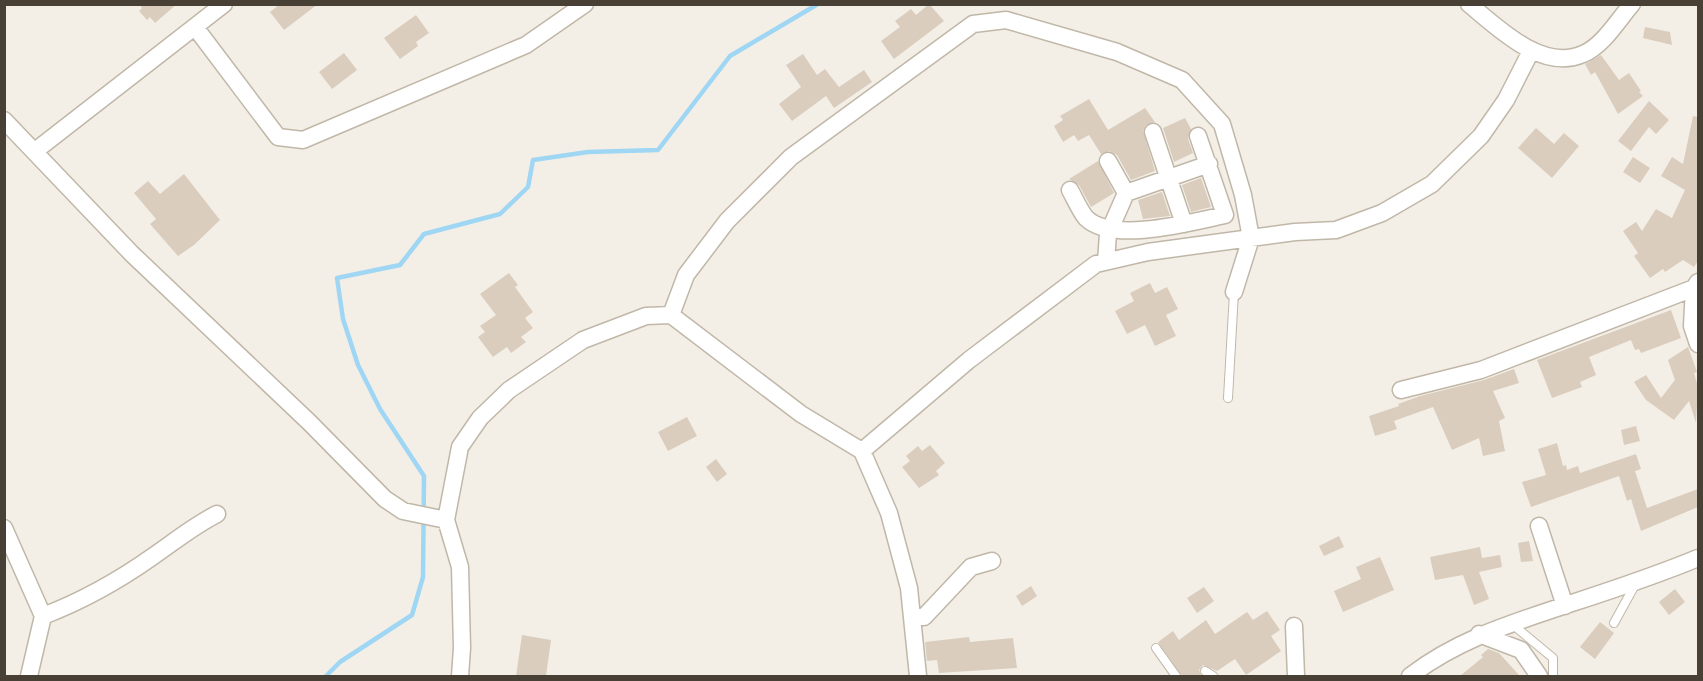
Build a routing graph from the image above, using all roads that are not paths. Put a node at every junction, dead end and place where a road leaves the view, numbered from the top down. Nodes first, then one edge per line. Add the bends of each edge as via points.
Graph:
1 (224, 4) edge
2 (585, 4) edge
3 (1469, 4) edge
4 (1632, 4) edge
5 (195, 27) junction
6 (1531, 51) junction
7 (4, 120) edge
8 (1153, 132) dead end
9 (1198, 136) dead end
10 (35, 151) junction
11 (1108, 161) dead end
12 (1209, 164) junction
13 (1168, 178) junction
14 (1070, 190) dead end
15 (1126, 193) junction
16 (1184, 224) junction
17 (1109, 230) junction
18 (1251, 238) junction
19 (1106, 261) junction
20 (1696, 285) edge
21 (1234, 291) joint
22 (671, 315) junction
23 (1698, 344) edge
24 (1401, 390) dead end
25 (1228, 398) dead end
26 (862, 451) junction
27 (217, 514) dead end
28 (446, 520) junction
29 (1539, 526) dead end
30 (4, 528) edge
31 (1698, 558) edge
32 (992, 561) dead end
33 (1636, 582) junction
34 (1565, 606) junction
35 (43, 616) junction
36 (912, 617) junction
37 (1512, 623) junction
38 (1614, 623) dead end
39 (1294, 626) dead end
40 (1479, 634) junction
41 (1156, 648) dead end
42 (1205, 671) dead end
43 (29, 676) edge
44 (460, 676) edge
45 (918, 676) edge
46 (1176, 676) edge
47 (1213, 676) edge
48 (1296, 676) edge
49 (1410, 676) edge
50 (1539, 676) edge
51 (1553, 676) edge

1 - 5 street
2 - 5 street via 526,45 303,140 278,137
3 - 6 street
4 - 6 street via 1583,55 1568,57
5 - 10 street
6 - 18 street via 1506,100 1481,136 1432,184 1382,213 1336,230
7 - 10 street
8 - 13 street
9 - 12 street
10 - 28 street via 132,254 385,499 403,512
11 - 15 street
12 - 13 street
12 - 16 street via 1225,215
13 - 15 street
13 - 16 street
14 - 17 street via 1087,219
15 - 17 street
16 - 17 street
17 - 19 street
18 - 19 street
18 - 21 street
18 - 22 street via 1222,124 1182,80 1117,52 1006,20 973,24 792,157 727,220 686,275
19 - 26 street via 1096,264 978,353
20 - 23 street via 1692,326
20 - 24 street via 1481,370
21 - 25 lane
22 - 26 street via 801,414
22 - 28 street via 646,316 583,340 509,390 480,418 460,447
26 - 36 street via 889,513 909,588
27 - 35 street via 82,601
28 - 44 street via 460,567
29 - 34 street
30 - 35 street
31 - 33 street
32 - 36 street via 971,567 924,617
33 - 34 street
33 - 38 lane
34 - 37 street
35 - 43 street
36 - 45 street
37 - 40 street
37 - 51 lane via 1553,658
39 - 48 street
40 - 49 street
40 - 50 street via 1521,650
41 - 46 lane
42 - 47 lane

